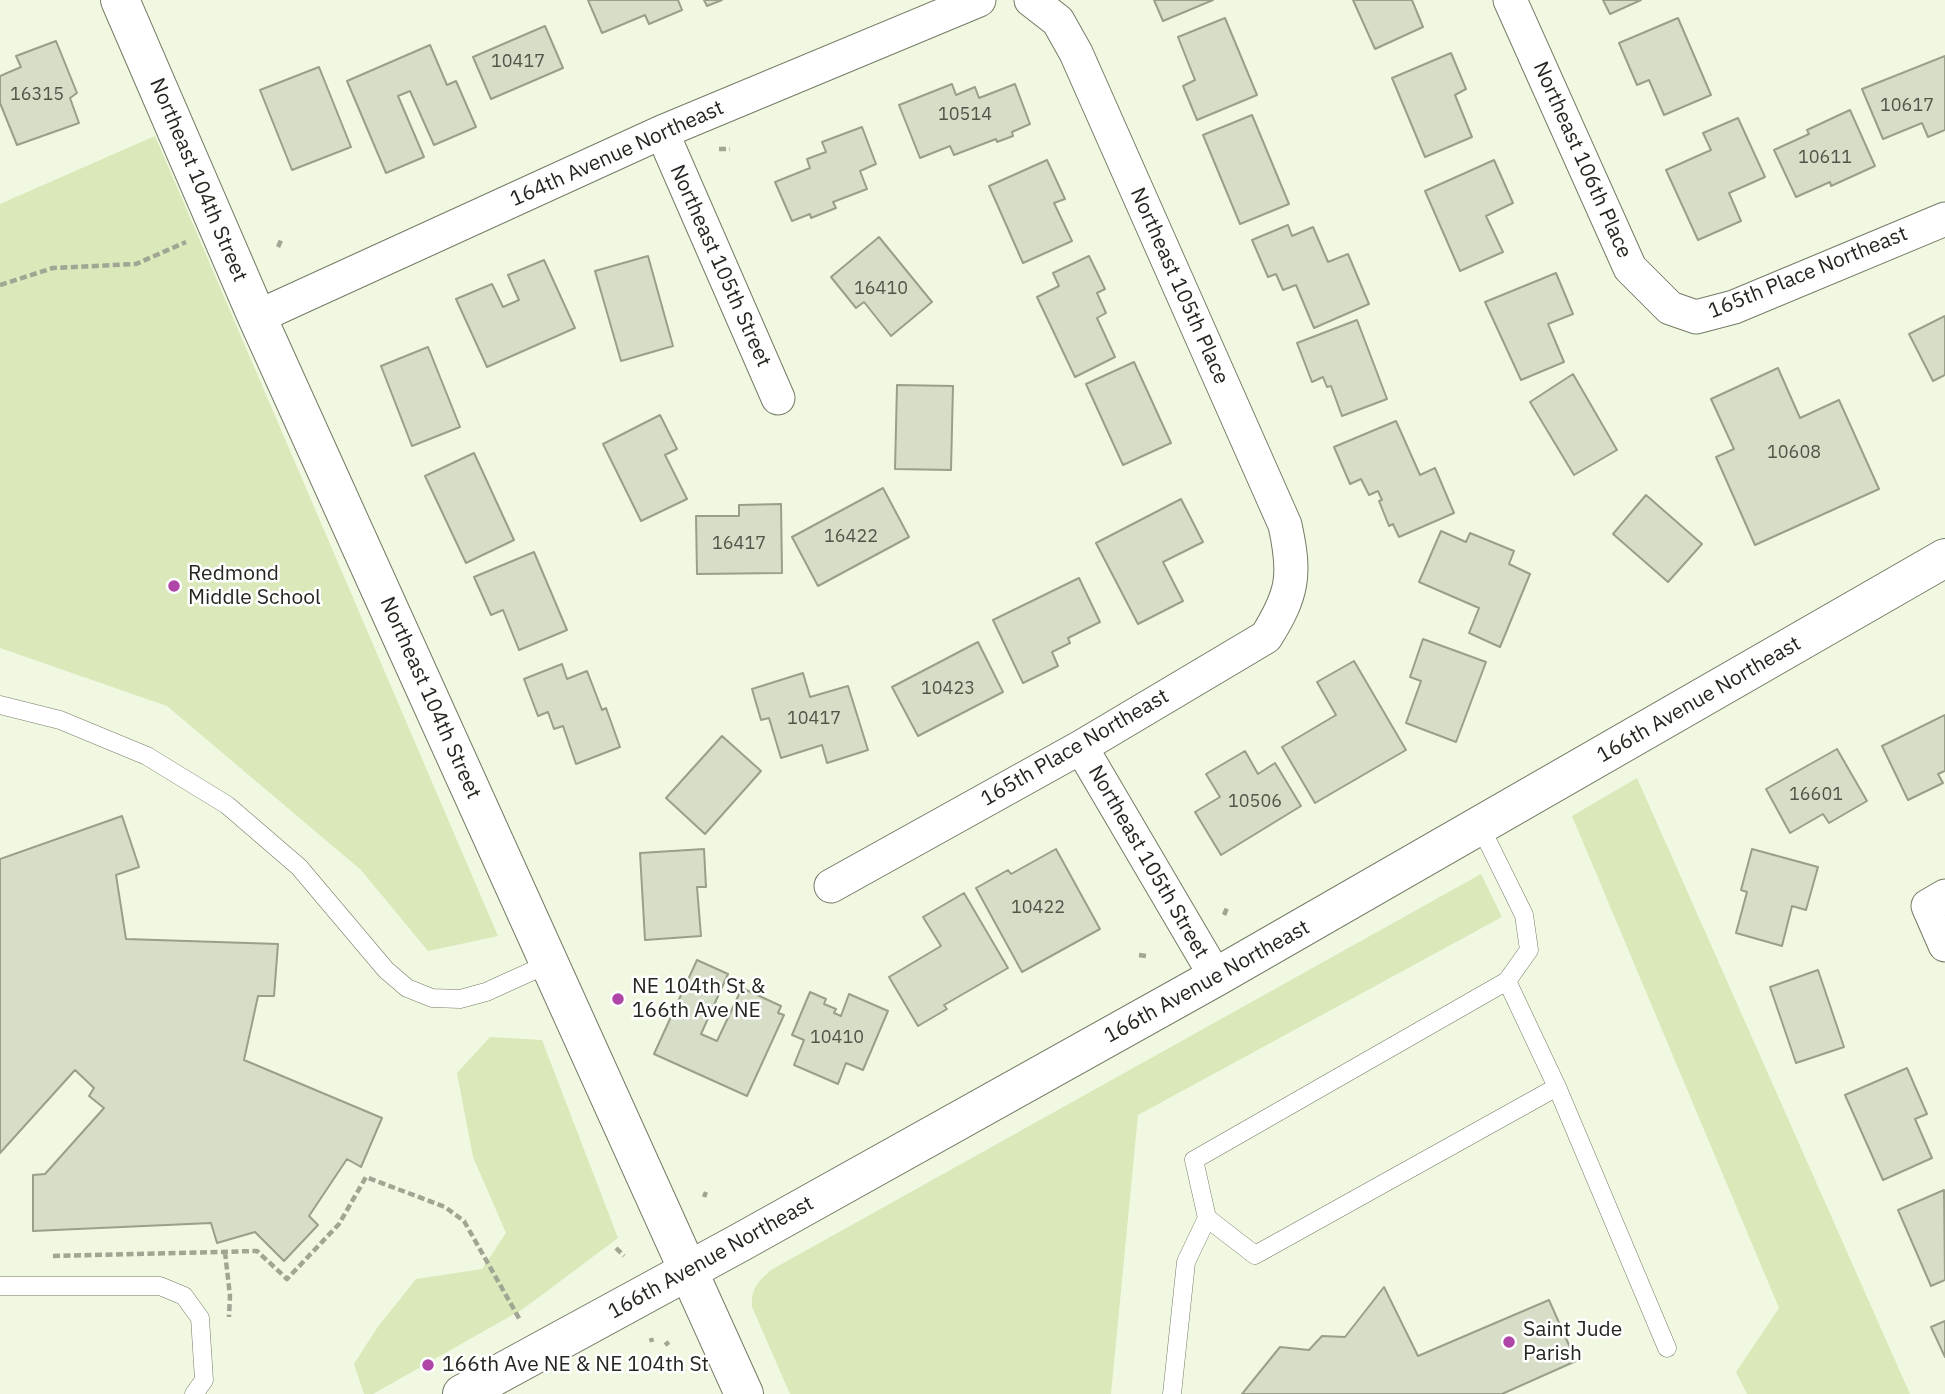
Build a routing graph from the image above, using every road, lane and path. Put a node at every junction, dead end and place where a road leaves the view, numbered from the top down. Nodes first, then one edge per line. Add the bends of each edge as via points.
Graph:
1 (120, 0) edge
2 (979, 0) edge
3 (1510, 0) edge
4 (1032, 1) edge
5 (662, 132) junction
6 (719, 149) dead end
7 (730, 149) dead end
8 (1945, 219) edge
9 (218, 225) junction
10 (282, 239) dead end
11 (278, 247) dead end
12 (0, 285) edge
13 (1670, 309) joint
14 (257, 317) junction
15 (778, 398) dead end
16 (1945, 558) edge
17 (1291, 584) joint
18 (0, 705) edge
19 (1081, 747) junction
20 (1480, 826) junction
21 (831, 886) dead end
22 (1937, 901) edge
23 (1227, 908) dead end
24 (1224, 915) dead end
25 (1945, 945) edge
26 (1139, 955) dead end
27 (1146, 956) dead end
28 (550, 963) junction
29 (1216, 977) junction
30 (1507, 982) junction
31 (1557, 1087) junction
32 (1207, 1218) junction
33 (616, 1248) dead end
34 (40, 1256) dead end
35 (624, 1256) dead end
36 (689, 1271) junction
37 (0, 1286) edge
38 (520, 1320) dead end
39 (1667, 1348) dead end
40 (194, 1394) edge
41 (462, 1394) edge
42 (744, 1394) edge
43 (1172, 1394) edge

1 - 9 street, Northeast 104th Street
2 - 5 street, 164th Avenue Northeast
3 - 13 street, Northeast 106th Place via 1630,268
4 - 17 street, Northeast 105th Place via 1058,21 1076,53 1285,525
5 - 14 street, 164th Avenue Northeast
5 - 15 street, Northeast 105th Street
6 - 7 path
8 - 13 street, 165th Place Northeast via 1734,307 1696,317
9 - 12 path via 136,264 53,268
9 - 14 street, Northeast 104th Street
10 - 11 path
14 - 28 street, Northeast 104th Street
16 - 20 street, 166th Avenue Northeast
17 - 19 street, 165th Place Northeast via 1283,610 1266,637
18 - 28 lane via 60,720 147,756 228,805 299,867 386,970 407,988 432,998 460,999
19 - 21 street, 165th Place Northeast
19 - 29 street, Northeast 105th Street
20 - 29 street, 166th Avenue Northeast
20 - 30 lane via 1524,915 1530,950
22 - 25 street
23 - 24 path
26 - 27 path
28 - 36 street, Northeast 104th Street
29 - 36 street, 166th Avenue Northeast
30 - 31 lane
30 - 32 lane via 1194,1160
31 - 32 lane via 1255,1255
31 - 39 lane
32 - 43 lane via 1186,1262
33 - 35 path
34 - 38 path via 257,1251 287,1279 339,1224 366,1177 445,1207 464,1221
36 - 41 street, 166th Avenue Northeast
36 - 42 street, Northeast 104th Street
37 - 40 lane via 160,1286 184,1297 200,1318 204,1380

